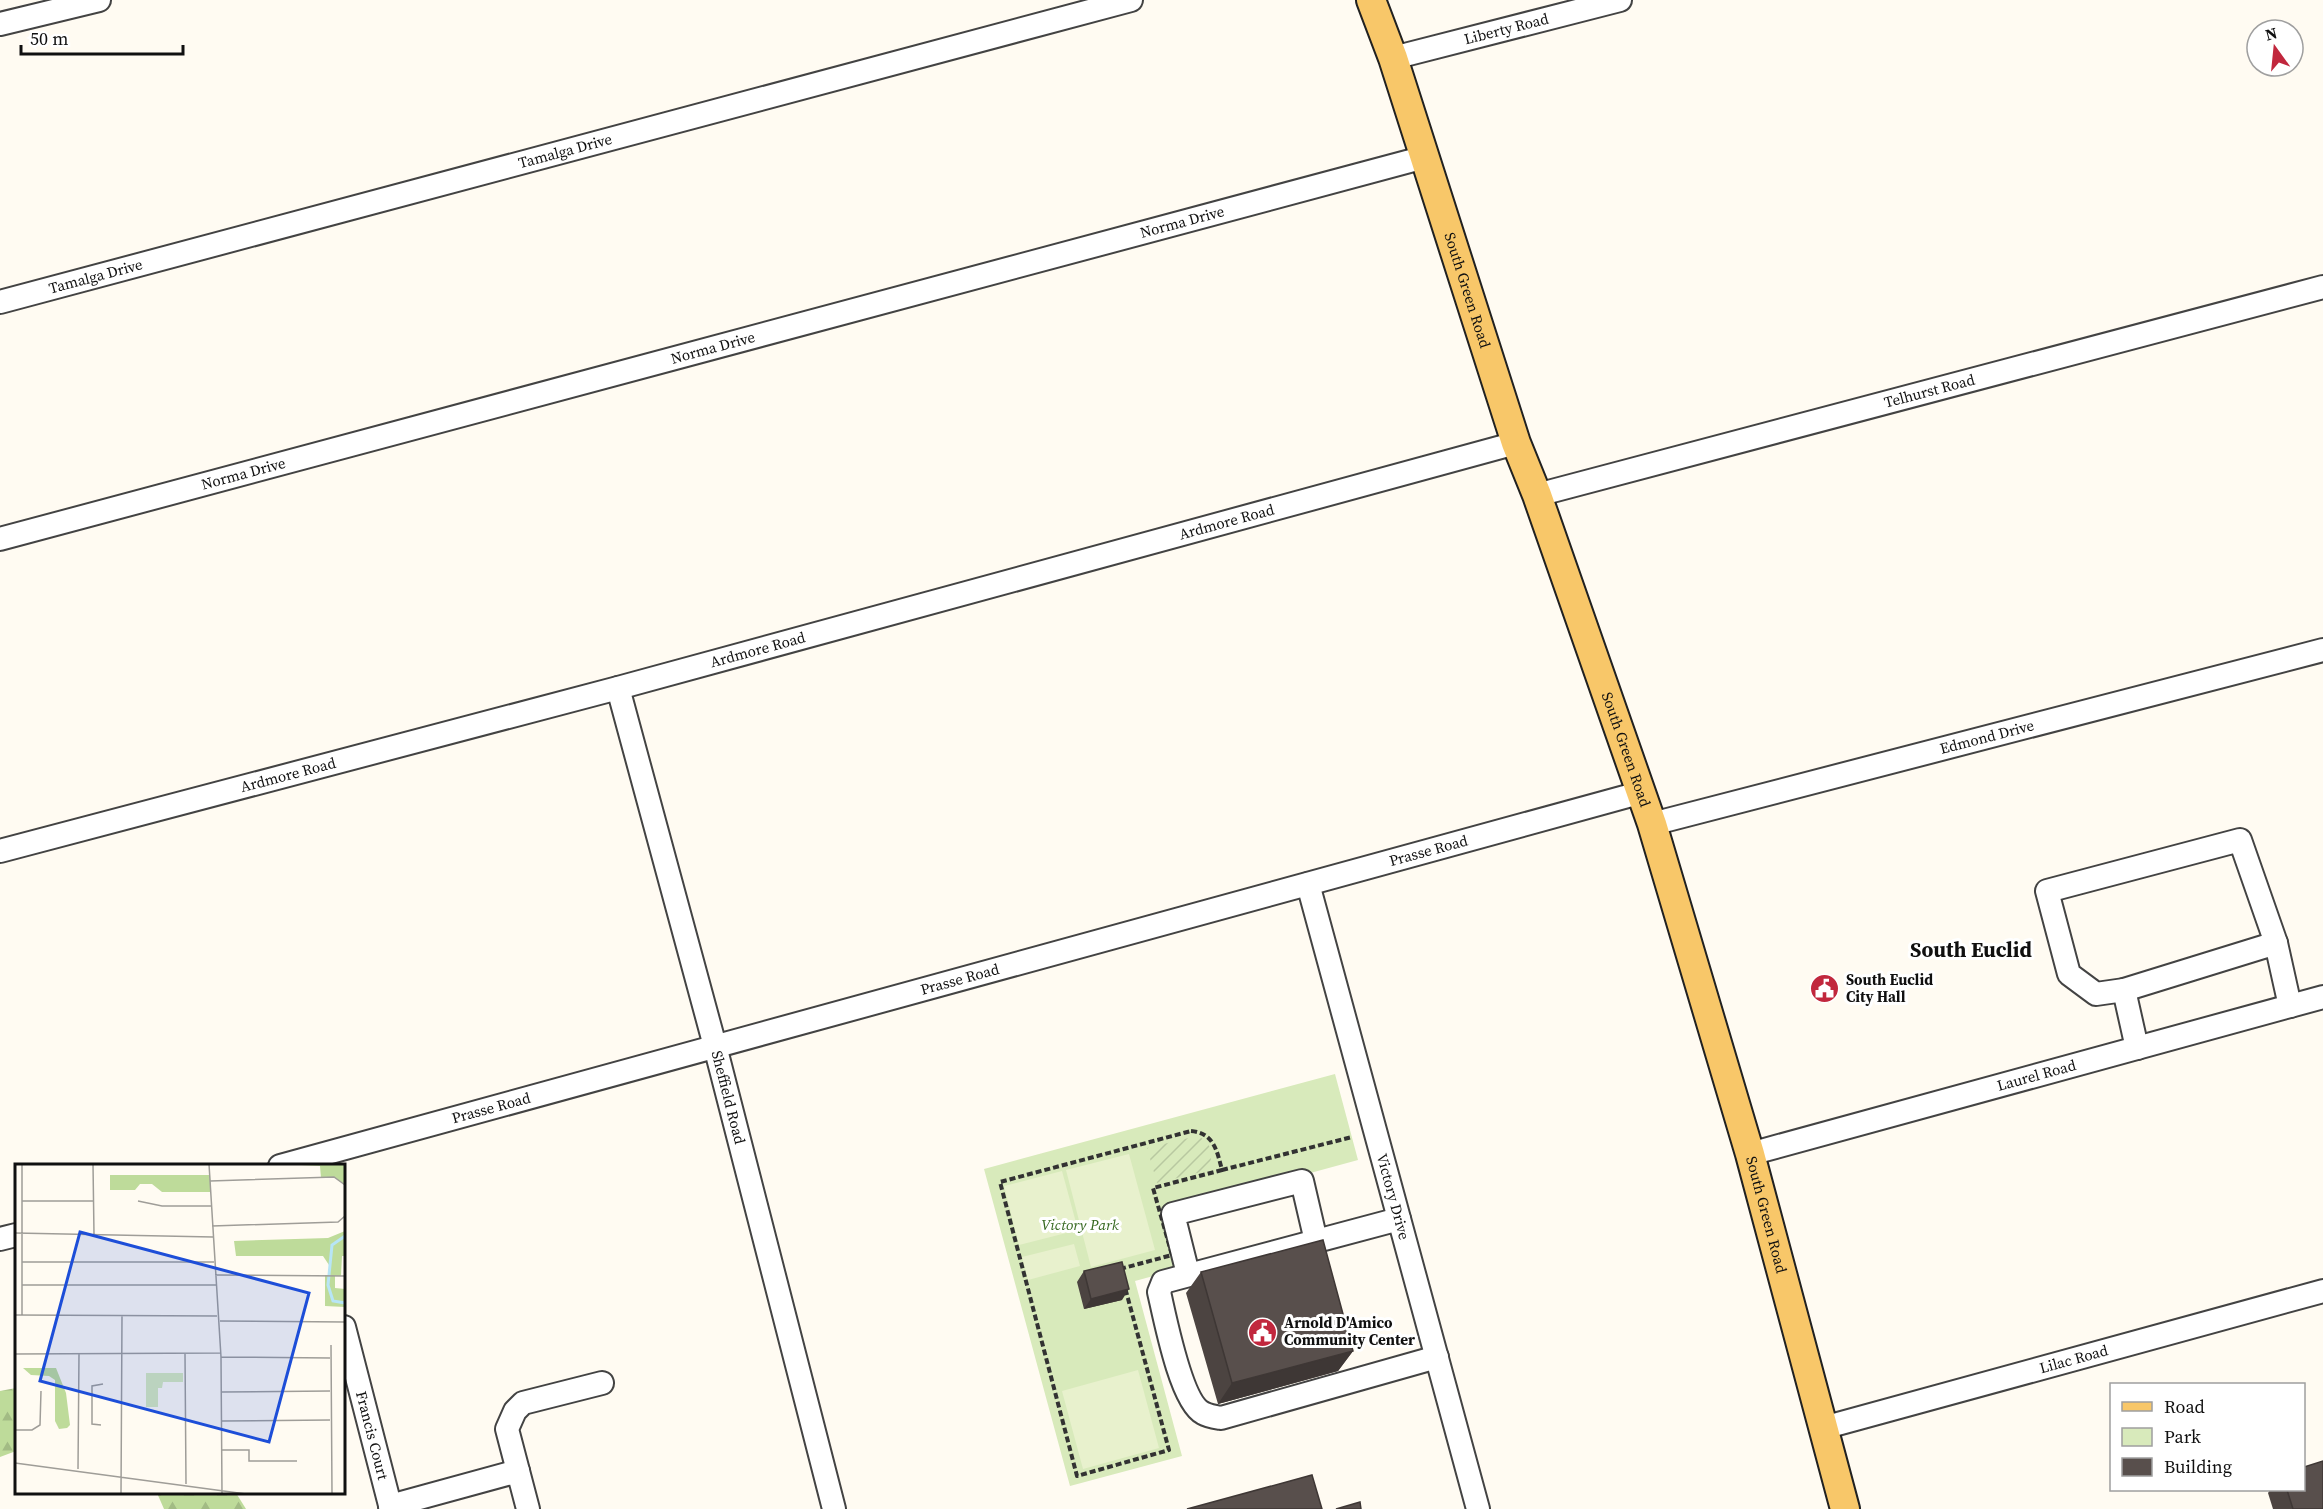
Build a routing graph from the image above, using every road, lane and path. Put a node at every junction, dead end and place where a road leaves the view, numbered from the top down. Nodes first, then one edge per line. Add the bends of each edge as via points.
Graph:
1 (99, 0) edge
2 (1131, 0) edge
3 (1371, 0) edge
4 (1620, 0) edge
5 (0, 24) edge
6 (1393, 58) junction
7 (1425, 157) junction
8 (2323, 287) edge
9 (0, 302) edge
10 (1516, 443) junction
11 (1537, 495) junction
12 (0, 539) edge
13 (2323, 650) edge
14 (618, 688) junction
15 (1639, 793) junction
16 (1652, 824) junction
17 (0, 851) edge
18 (1308, 884) junction
19 (2276, 943) junction
20 (2124, 990) junction
21 (2323, 997) edge
22 (2290, 1006) junction
23 (715, 1046) junction
24 (2137, 1048) junction
25 (1352, 1137) dead end
26 (1749, 1154) junction
27 (294, 1164) edge
28 (1222, 1170) junction
29 (1399, 1219) junction
30 (15, 1235) edge
31 (0, 1239) edge
32 (1316, 1241) junction
33 (1188, 1274) junction
34 (2323, 1291) edge
35 (345, 1331) edge
36 (1437, 1357) junction
37 (602, 1383) dead end
38 (1823, 1428) junction
39 (518, 1471) junction
40 (390, 1508) edge
41 (528, 1509) edge
42 (834, 1509) edge
43 (1478, 1509) edge
44 (1845, 1509) edge

1 - 5 street
2 - 9 street, Tamalga Drive
3 - 6 main road, South Green Road
4 - 6 street, Liberty Road
6 - 7 main road, South Green Road
7 - 10 main road, South Green Road
7 - 12 street, Norma Drive
8 - 11 street, Telhurst Road
10 - 11 main road, South Green Road
10 - 14 street, Ardmore Road
11 - 15 main road, South Green Road
13 - 16 street, Edmond Drive
14 - 17 street, Ardmore Road
14 - 23 street, Sheffield Road
15 - 16 main road, South Green Road
15 - 18 street, Prasse Road
16 - 26 main road, South Green Road
18 - 23 street, Prasse Road
18 - 29 street, Victory Drive
19 - 20 street
19 - 20 street via 2240,840 2047,891 2069,974 2096,994
19 - 22 street
20 - 24 street
21 - 22 street, Laurel Road
22 - 24 street, Laurel Road
23 - 27 street, Prasse Road
23 - 42 street, Sheffield Road
24 - 26 street, Laurel Road
25 - 28 path
26 - 38 main road, South Green Road
28 - 28 path via 1153,1188 1172,1255 1120,1269 1169,1450 1077,1476 1000,1182 1191,1131 1209,1136
29 - 32 street
29 - 36 street, Victory Drive
30 - 31 street
32 - 33 street
32 - 33 street via 1302,1180 1173,1214
33 - 36 street via 1163,1282 1159,1292 1184,1389 1202,1413 1221,1418
34 - 38 street, Lilac Road
35 - 40 street, Francis Court
36 - 43 street, Victory Drive
37 - 39 street via 523,1403 515,1411 507,1429
38 - 44 main road, South Green Road
39 - 40 street
39 - 41 street

